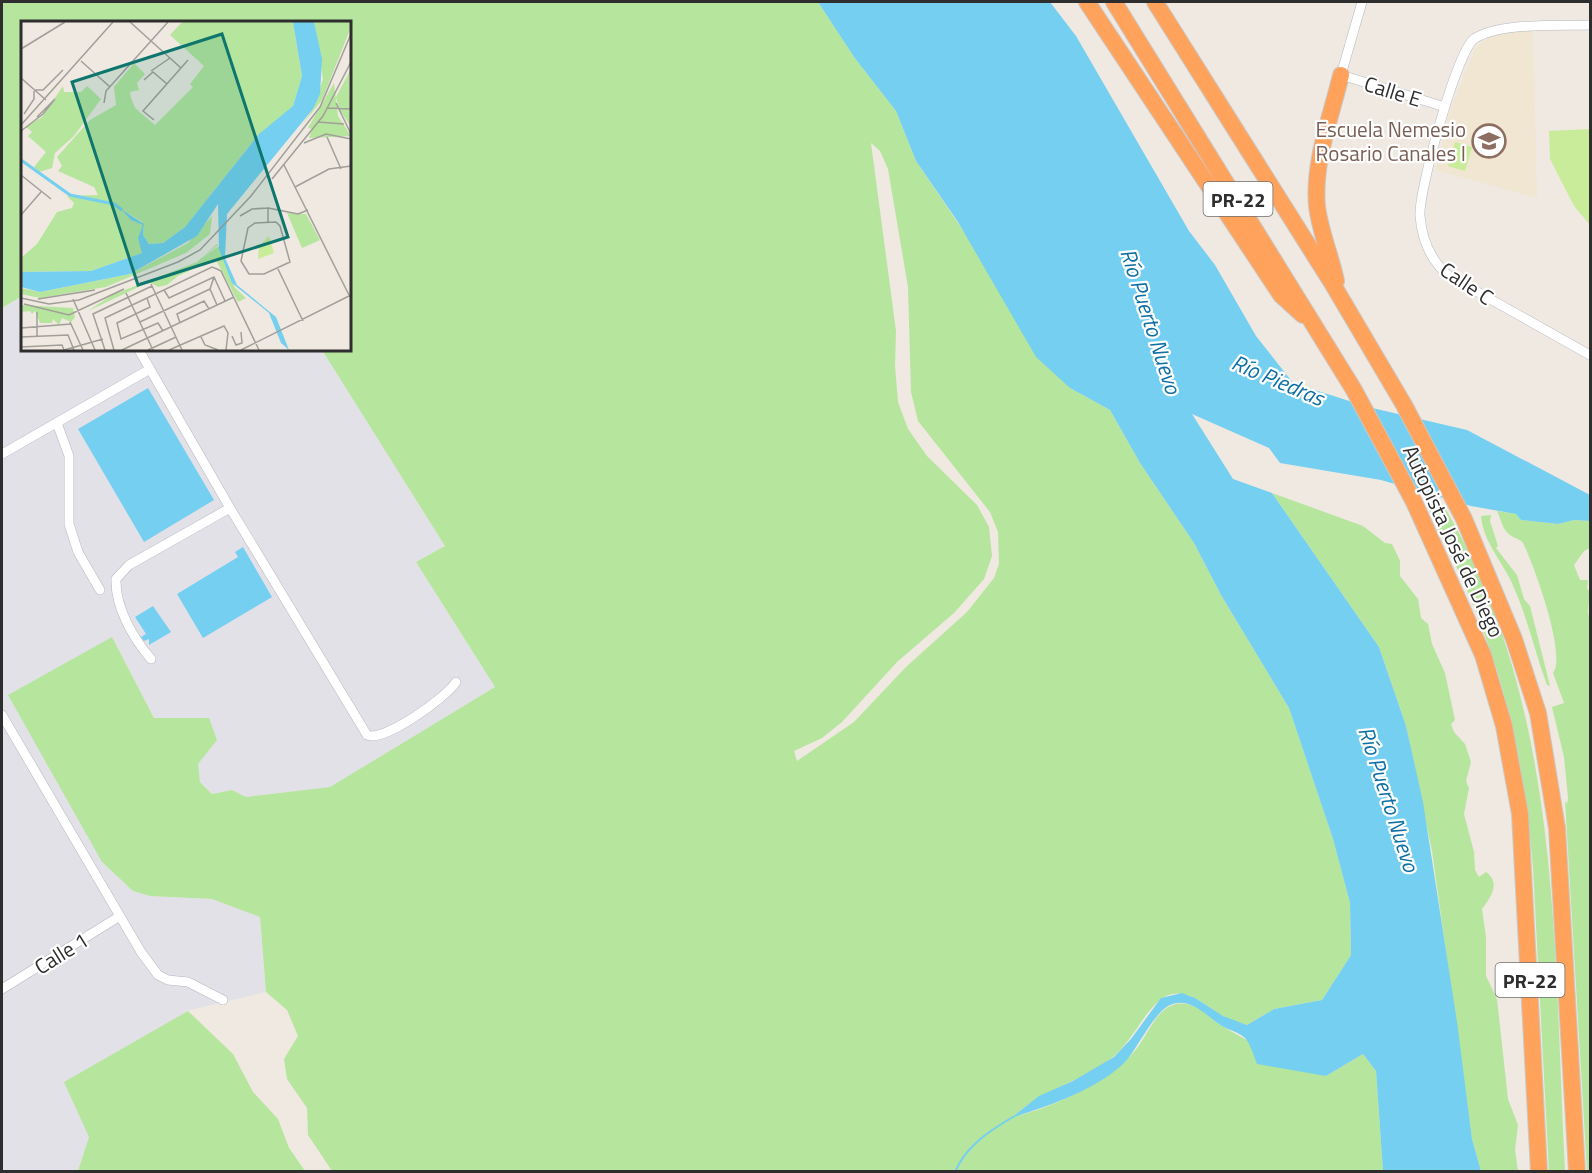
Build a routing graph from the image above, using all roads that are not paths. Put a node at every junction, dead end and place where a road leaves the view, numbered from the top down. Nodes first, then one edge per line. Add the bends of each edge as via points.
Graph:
1 (1087, 2) edge
2 (1155, 2) edge
3 (1362, 2) edge
4 (1117, 4) edge
5 (1590, 25) edge
6 (1341, 75) junction
7 (1446, 106) junction
8 (1338, 294) junction
9 (1319, 330) junction
10 (140, 351) edge
11 (1590, 355) edge
12 (150, 369) junction
13 (57, 423) junction
14 (2, 454) edge
15 (230, 508) junction
16 (100, 590) dead end
17 (151, 659) dead end
18 (456, 682) dead end
19 (2, 715) edge
20 (120, 916) junction
21 (2, 989) edge
22 (223, 999) dead end
23 (1539, 1172) edge
24 (1577, 1172) edge

1 - 9 highway via 1281,295
2 - 8 highway, Autopista José de Diego / PR-22
3 - 6 street
4 - 9 highway, Autopista José de Diego / PR-22
5 - 7 street, Calle C via 1497,28 1483,33 1461,54
6 - 7 street, Calle E
6 - 8 highway via 1319,162 1316,192
7 - 11 street, Calle C via 1420,201 1421,229 1431,254 1439,267 1457,281
8 - 24 highway, Autopista José de Diego / PR-22 via 1404,405 1464,519 1514,639 1538,713 1557,828
9 - 23 highway, Autopista José de Diego / PR-22 via 1414,502 1483,655 1504,726 1522,839
10 - 12 street
12 - 13 street
12 - 15 street
13 - 14 street
13 - 16 street via 69,456 69,524 78,552
15 - 17 street via 129,565 116,579 116,594 136,642
15 - 18 street via 367,735 378,736 430,706
19 - 20 street
20 - 21 street, Calle 1
20 - 22 street via 158,975 188,982

